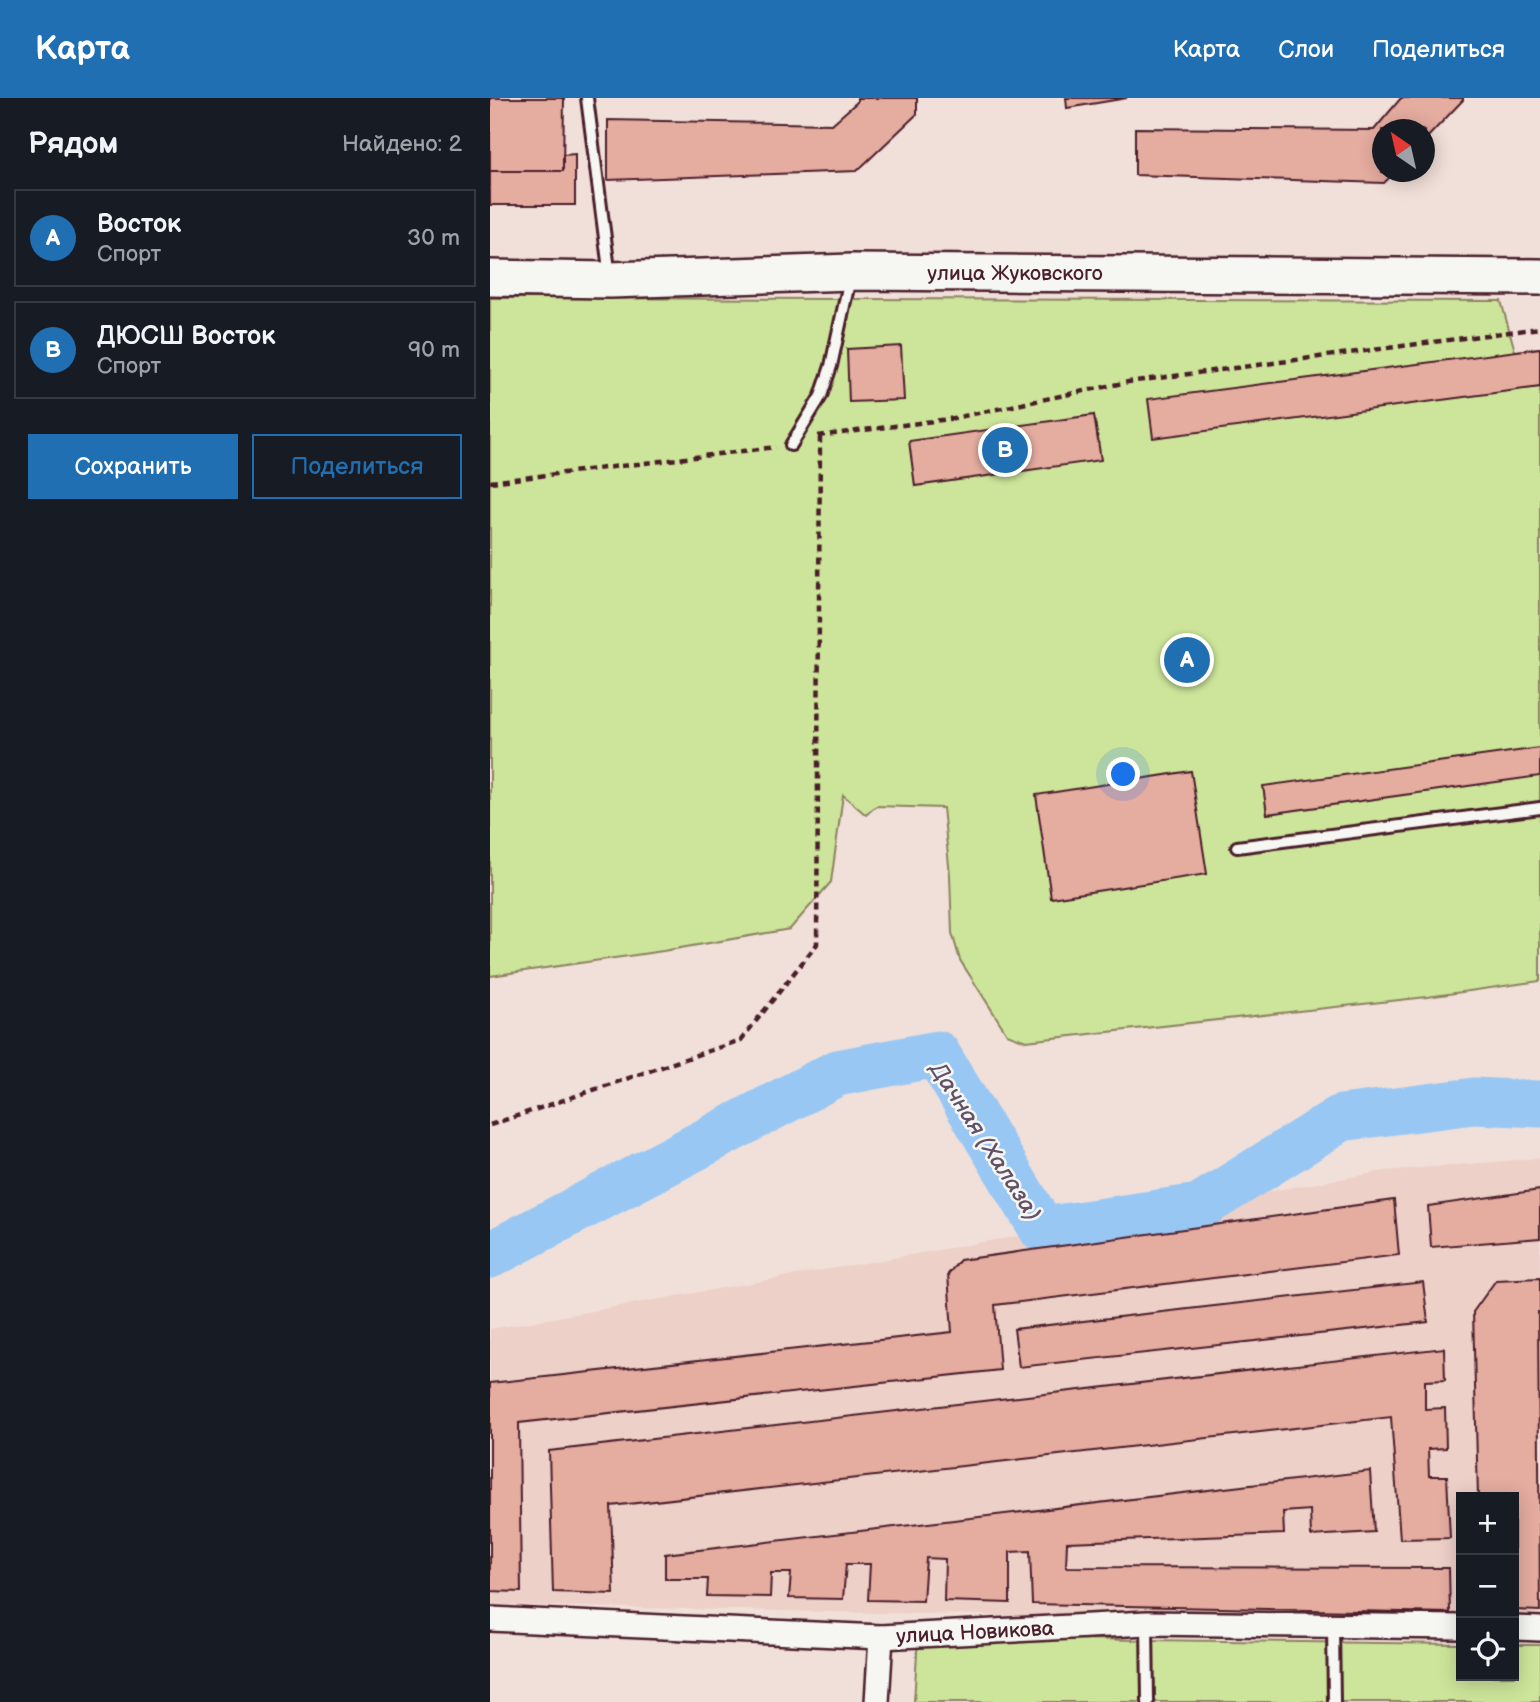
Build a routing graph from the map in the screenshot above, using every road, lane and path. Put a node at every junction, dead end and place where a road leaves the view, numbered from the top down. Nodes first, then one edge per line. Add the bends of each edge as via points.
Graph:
1 (587, 98) edge
2 (852, 272) junction
3 (1540, 277) edge
4 (490, 278) edge
5 (610, 280) junction
6 (1540, 328) edge
7 (820, 436) junction
8 (791, 445) junction
9 (490, 482) edge
10 (1540, 808) edge
11 (1237, 847) dead end
12 (490, 1125) edge
13 (490, 1619) edge
14 (1147, 1623) junction
15 (1333, 1625) junction
16 (1456, 1627) edge
17 (1519, 1628) edge
18 (1540, 1629) edge
19 (881, 1637) junction
20 (877, 1702) edge
21 (1148, 1702) edge
22 (1334, 1702) edge

1 - 5 lane
2 - 3 main road, улица Жуковского
2 - 5 main road, улица Жуковского
2 - 8 lane via 821,397
4 - 5 main road, улица Жуковского
6 - 7 path via 1128,382 949,419
7 - 8 path
7 - 12 path via 817,944 741,1040
8 - 9 path
10 - 11 lane
13 - 19 street, улица Новикова
14 - 15 street, улица Новикова
14 - 19 street, улица Новикова
14 - 21 lane
15 - 16 street, улица Новикова
15 - 22 lane
17 - 18 street
19 - 20 street

